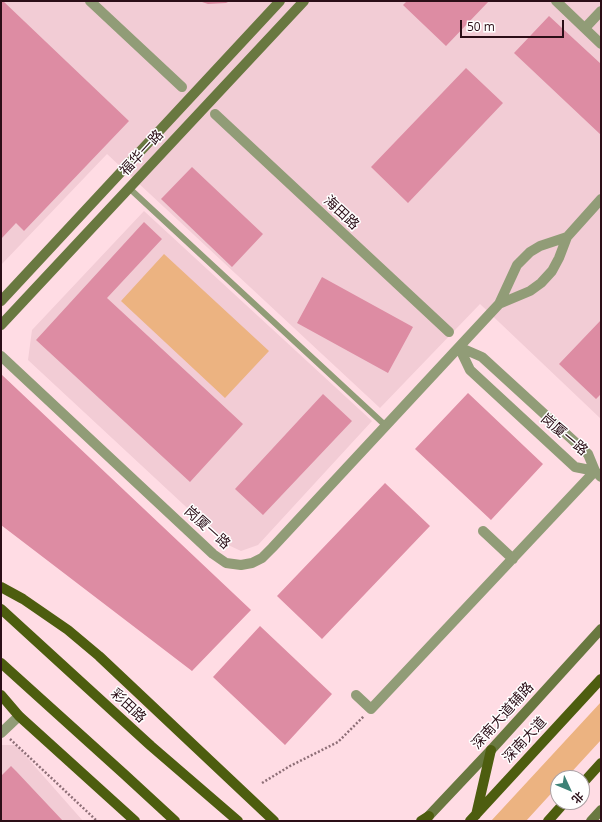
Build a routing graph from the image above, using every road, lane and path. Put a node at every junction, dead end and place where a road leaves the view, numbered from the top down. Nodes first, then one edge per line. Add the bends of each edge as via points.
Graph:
1 (90, 1) edge
2 (280, 1) edge
3 (304, 1) edge
4 (556, 1) edge
5 (601, 11) edge
6 (585, 28) junction
7 (601, 44) edge
8 (182, 87) dead end
9 (215, 114) dead end
10 (129, 188) junction
11 (601, 199) edge
12 (567, 237) junction
13 (1, 301) edge
14 (499, 304) junction
15 (1, 325) edge
16 (449, 332) dead end
17 (459, 347) junction
18 (1, 356) edge
19 (386, 426) junction
20 (599, 471) edge
21 (483, 532) dead end
22 (513, 559) junction
23 (1, 587) edge
24 (1, 608) edge
25 (601, 629) edge
26 (1, 663) edge
27 (601, 679) edge
28 (1, 695) edge
29 (356, 695) dead end
30 (371, 709) junction
31 (19, 716) junction
32 (2, 732) edge
33 (491, 750) junction
34 (601, 763) edge
35 (590, 775) edge
36 (262, 783) dead end
37 (558, 810) edge
38 (601, 810) edge
39 (473, 818) edge
40 (425, 819) edge
41 (97, 821) edge
42 (135, 821) edge
43 (174, 821) edge
44 (238, 821) edge
45 (274, 821) edge
46 (548, 821) edge
47 (591, 821) edge

1 - 8 street
2 - 13 street, 福华一路
3 - 10 street, 福华一路
4 - 6 street
5 - 6 street
6 - 7 street
9 - 16 street, 海田路
10 - 15 street, 福华一路
10 - 19 lane
11 - 12 street
12 - 14 street via 552,271 541,283 530,291
12 - 14 street via 530,252 517,265
14 - 17 street
17 - 19 street, 岗厦一路
17 - 20 street, 岗厦一路 via 482,357 588,454
17 - 20 street, 岗厦一路 via 470,370 570,462 576,467
18 - 19 street, 岗厦一路 via 213,554 233,565 252,563 262,558
20 - 22 street
21 - 22 street
22 - 30 street
23 - 45 main road via 68,630 99,656
24 - 44 main road, 彩田路 via 151,746
25 - 33 street, 深南大道辅路
26 - 43 main road
27 - 39 main road, 深南大道
28 - 31 main road
29 - 30 street
30 - 36 path via 338,742
31 - 32 street
31 - 42 main road
32 - 41 path
33 - 39 main road
33 - 40 street, 深南大道辅路
34 - 35 main road
37 - 46 main road
38 - 47 street

